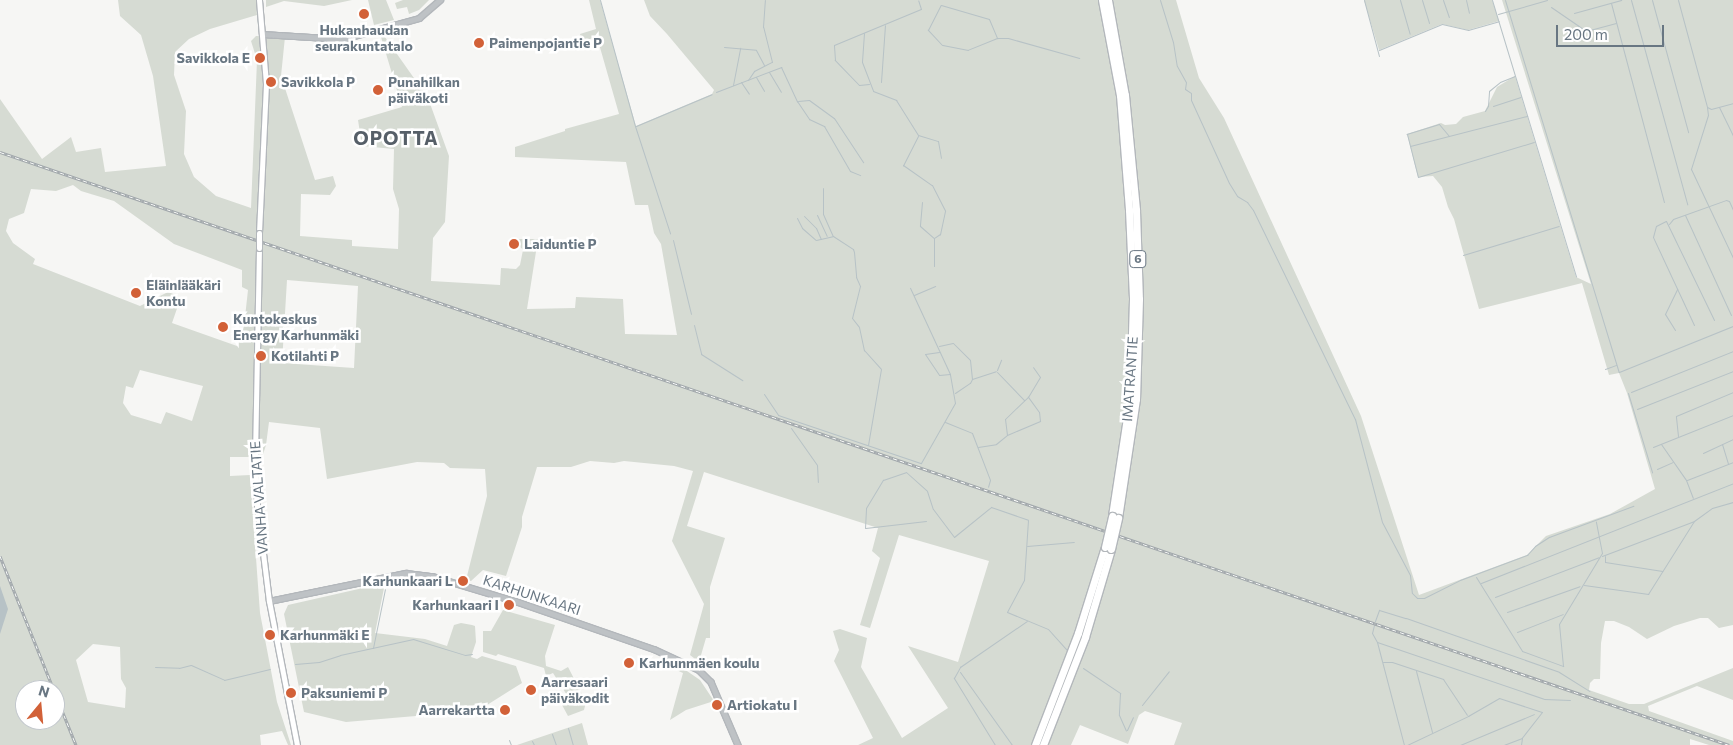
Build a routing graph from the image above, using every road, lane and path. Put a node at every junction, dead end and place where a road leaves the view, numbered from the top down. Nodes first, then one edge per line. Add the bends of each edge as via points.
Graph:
1 (259, 0) edge
2 (440, 0) edge
3 (1102, 0) edge
4 (1108, 0) edge
5 (262, 34) junction
6 (1115, 517) junction
7 (1108, 548) junction
8 (269, 601) junction
9 (297, 745) edge
10 (738, 745) edge
11 (1035, 745) edge
12 (1043, 745) edge

1 - 5 main road
2 - 5 street via 419,18 343,39
3 - 6 highway, IMATRANTIE / 6 via 1120,95 1133,299 1130,398
4 - 6 highway, IMATRANTIE / 6 via 1125,95 1136,210 1139,300 1136,399
5 - 8 main road, VANHA VALTATIE, bridge via 266,84 255,454 258,514
6 - 7 highway, IMATRANTIE / 6, bridge
7 - 11 highway, IMATRANTIE / 6
7 - 12 highway, IMATRANTIE / 6 via 1085,637
8 - 9 main road, VANHA VALTATIE
8 - 10 street, KARHUNKAARI via 406,573 432,576 496,595 602,630 693,666 711,682

